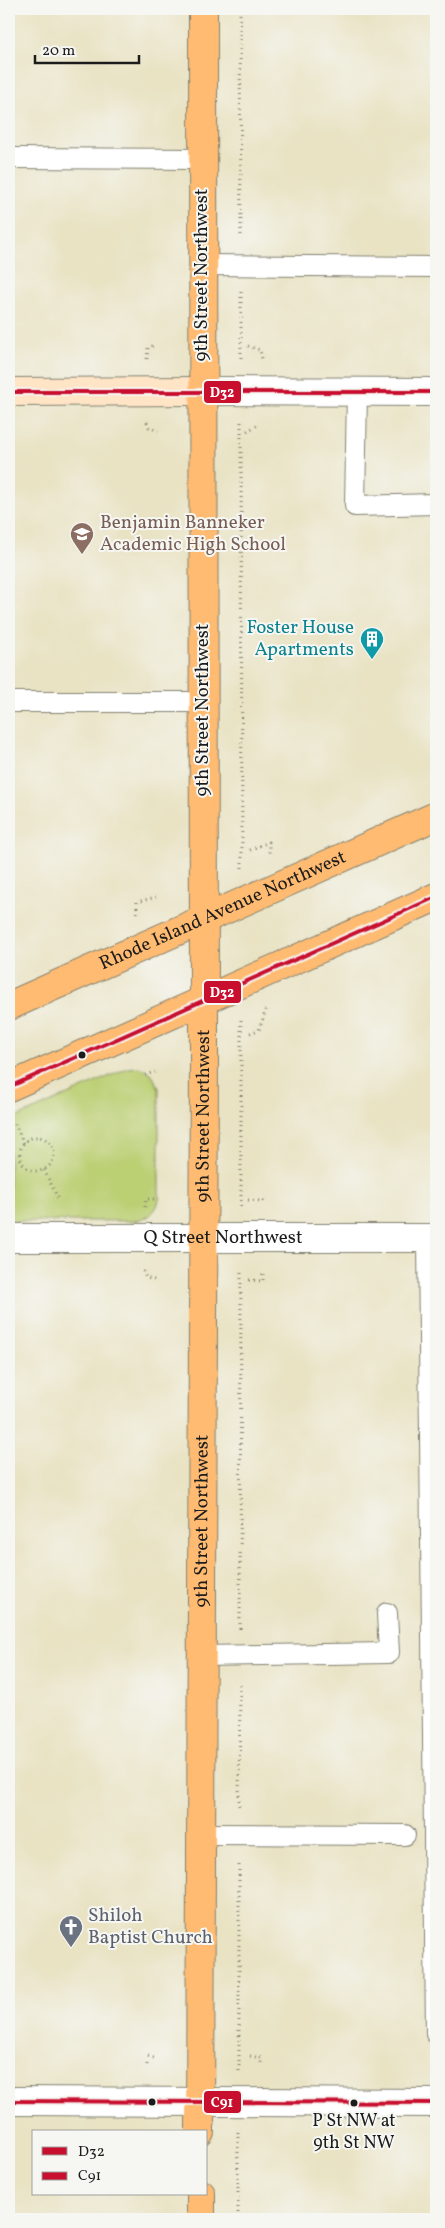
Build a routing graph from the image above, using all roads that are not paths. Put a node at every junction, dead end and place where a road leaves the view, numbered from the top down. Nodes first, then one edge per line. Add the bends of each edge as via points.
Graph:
1 (202, 9) edge
2 (9, 158) edge
3 (202, 158) junction
4 (202, 265) junction
5 (436, 267) edge
6 (9, 392) edge
7 (202, 392) junction
8 (357, 392) junction
9 (436, 392) edge
10 (436, 504) edge
11 (9, 702) edge
12 (203, 702) junction
13 (436, 816) edge
14 (436, 896) edge
15 (203, 919) junction
16 (203, 1000) junction
17 (9, 1006) edge
18 (9, 1087) edge
19 (9, 1238) edge
20 (203, 1238) junction
21 (432, 1238) edge
22 (387, 1613) dead end
23 (202, 1656) junction
24 (201, 1834) junction
25 (404, 1835) dead end
26 (436, 2034) edge
27 (9, 2101) edge
28 (200, 2103) junction
29 (436, 2103) edge
30 (200, 2130) edge
31 (201, 2196) edge
32 (201, 2219) edge

1 - 3 main road, 9th Street Northwest
2 - 3 lane
3 - 4 main road, 9th Street Northwest
4 - 5 lane
4 - 7 main road, 9th Street Northwest
6 - 7 main road
7 - 8 street
7 - 12 main road, 9th Street Northwest
8 - 9 street
8 - 10 lane via 356,506
11 - 12 lane
12 - 15 main road, 9th Street Northwest
13 - 15 main road, Rhode Island Avenue Northwest
14 - 16 main road
15 - 16 main road, 9th Street Northwest
15 - 17 main road, Rhode Island Avenue Northwest
16 - 18 main road
16 - 20 main road, 9th Street Northwest
19 - 20 street, Q Street Northwest
20 - 21 street, Q Street Northwest
20 - 23 main road, 9th Street Northwest
21 - 26 lane
22 - 23 lane via 389,1653
23 - 24 main road, 9th Street Northwest
24 - 25 lane
24 - 28 main road, 9th Street Northwest
27 - 28 street
28 - 29 street
28 - 30 main road, 9th Street Northwest
31 - 32 main road

